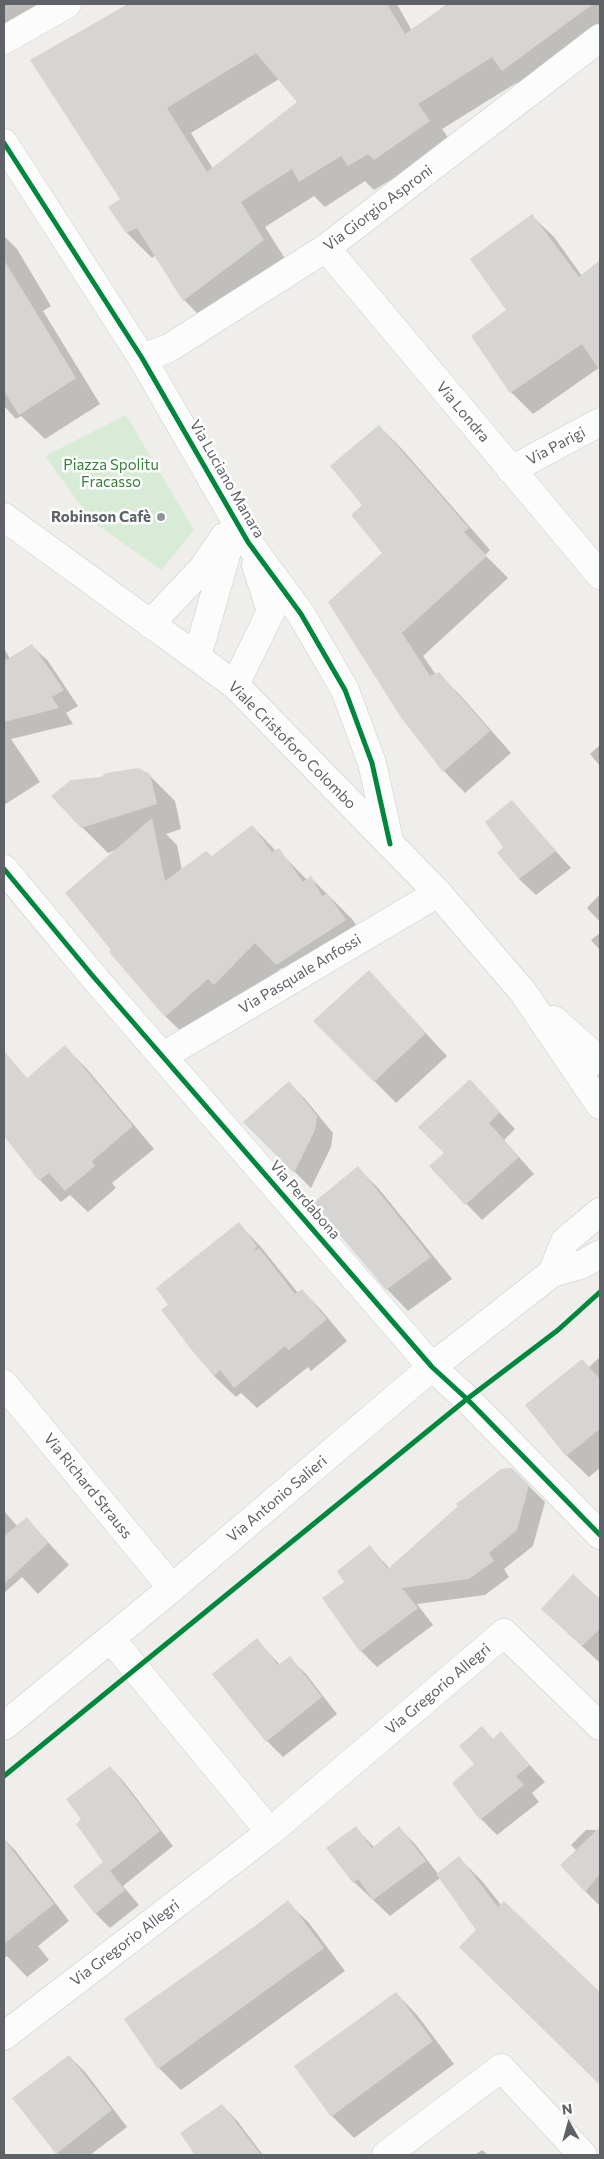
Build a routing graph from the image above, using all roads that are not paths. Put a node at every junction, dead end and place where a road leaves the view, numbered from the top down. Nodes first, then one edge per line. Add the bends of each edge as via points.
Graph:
1 (67, 4) edge
2 (600, 38) edge
3 (4, 40) edge
4 (4, 143) edge
5 (326, 248) junction
6 (142, 358) junction
7 (600, 422) edge
8 (512, 470) junction
9 (4, 517) edge
10 (242, 531) junction
11 (600, 575) edge
12 (150, 624) junction
13 (197, 657) junction
14 (235, 685) junction
15 (390, 844) junction
16 (4, 869) edge
17 (438, 893) junction
18 (523, 992) junction
19 (163, 1056) junction
20 (600, 1061) edge
21 (600, 1105) edge
22 (600, 1212) edge
23 (600, 1254) edge
24 (552, 1273) junction
25 (432, 1366) junction
26 (4, 1384) edge
27 (600, 1535) edge
28 (172, 1588) junction
29 (111, 1639) junction
30 (4, 1726) edge
31 (600, 1726) edge
32 (270, 1832) junction
33 (4, 2036) edge
34 (386, 2155) edge
35 (583, 2155) edge

1 - 3 street
2 - 5 street, Via Giorgio Asproni
4 - 6 street, Via Luciano Manara
5 - 6 street, Via Giorgio Asproni via 168,348
5 - 8 street, Via Londra
6 - 10 street, Via Luciano Manara
7 - 8 street, Via Parigi
8 - 11 street, Via Londra
9 - 12 street, Viale Cristoforo Colombo
10 - 12 street, Via Luciano Manara
10 - 13 street, Via Luciano Manara
10 - 14 street, Via Luciano Manara via 271,611
10 - 15 street, Via Luciano Manara via 301,614 344,690 372,763
12 - 13 street, Viale Cristoforo Colombo
13 - 14 street, Viale Cristoforo Colombo
14 - 15 street, Viale Cristoforo Colombo
15 - 17 street, Viale Cristoforo Colombo
16 - 19 street, Via Perdabona
17 - 18 street, Viale Cristoforo Colombo
17 - 19 street, Via Pasquale Anfossi
18 - 20 street, Viale Cristoforo Colombo
18 - 21 street, Viale Cristoforo Colombo
19 - 25 street, Via Perdabona
22 - 24 street via 565,1241
23 - 24 street, Via Antonio Salieri via 583,1264
24 - 25 street, Via Antonio Salieri
25 - 27 street, Via Perdabona
25 - 28 street, Via Antonio Salieri
26 - 28 street, Via Richard Strauss
28 - 29 street, Via Antonio Salieri
29 - 30 street, Via Antonio Salieri
29 - 32 street
31 - 32 street, Via Gregorio Allegri via 504,1633
32 - 33 street, Via Gregorio Allegri
34 - 35 street via 500,2068

